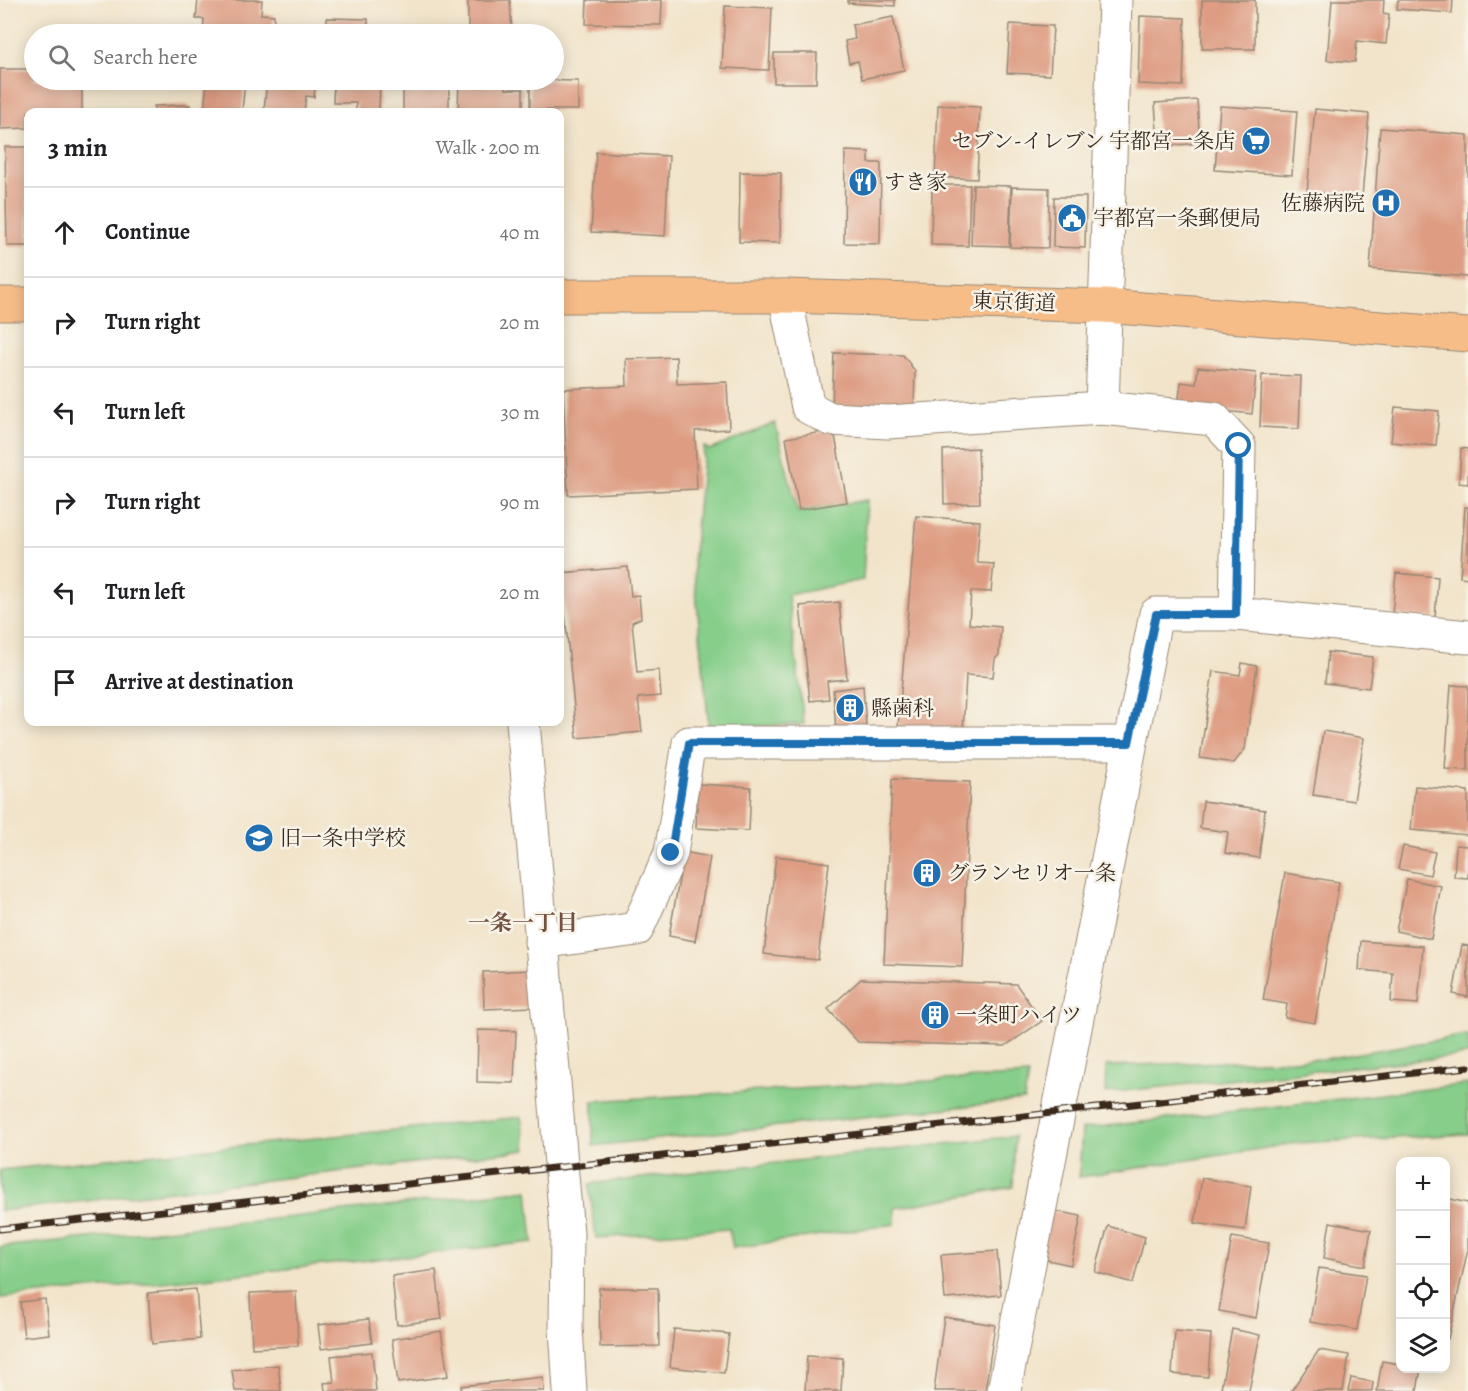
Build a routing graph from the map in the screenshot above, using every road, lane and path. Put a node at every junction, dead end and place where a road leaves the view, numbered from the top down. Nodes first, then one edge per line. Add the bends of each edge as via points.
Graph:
1 (1114, 0) edge
2 (564, 296) edge
3 (784, 296) junction
4 (0, 304) edge
5 (24, 304) edge
6 (1105, 306) junction
7 (1468, 335) edge
8 (1102, 408) junction
9 (1236, 614) junction
10 (1468, 637) edge
11 (523, 726) edge
12 (1129, 743) junction
13 (541, 942) junction
14 (570, 1391) edge
15 (1004, 1391) edge

1 - 6 street
2 - 3 highway, 東京街道
3 - 6 highway, 東京街道
3 - 8 street via 808,406 830,419 888,422
4 - 5 highway
6 - 7 highway, 東京街道
6 - 8 street
8 - 9 street via 1214,419 1239,446
9 - 10 street
9 - 12 street via 1156,614
11 - 13 street
12 - 13 street via 689,743 671,853 637,929
12 - 15 street
13 - 14 street via 567,1233

